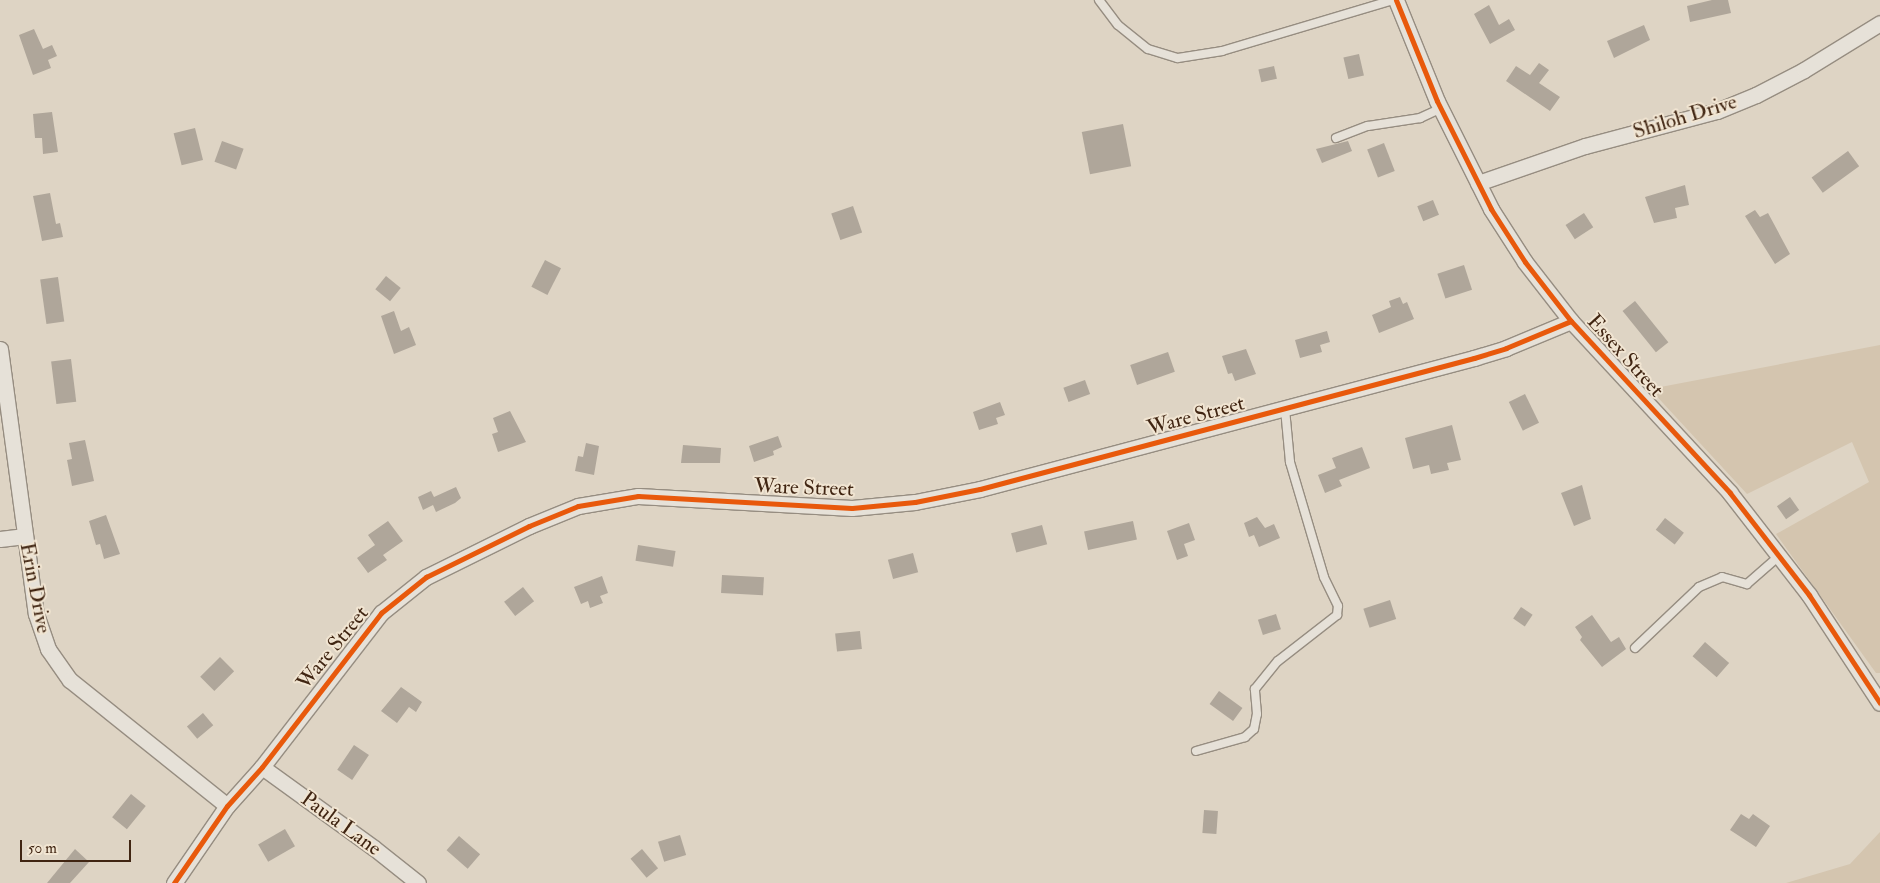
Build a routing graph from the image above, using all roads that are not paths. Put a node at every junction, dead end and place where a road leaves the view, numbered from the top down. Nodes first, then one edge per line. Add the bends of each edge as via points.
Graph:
1 (1100, 0) edge
2 (1394, 0) edge
3 (1880, 23) edge
4 (1441, 108) junction
5 (1336, 138) dead end
6 (1478, 183) junction
7 (1571, 321) junction
8 (0, 349) edge
9 (1285, 409) junction
10 (25, 536) junction
11 (0, 539) edge
12 (1778, 557) junction
13 (1636, 648) dead end
14 (1880, 703) edge
15 (1196, 751) dead end
16 (262, 768) junction
17 (227, 806) junction
18 (174, 883) edge
19 (418, 883) edge

1 - 2 lane via 1118,25 1148,49 1178,58 1222,51
2 - 4 street, Essex Street
3 - 6 street, Shiloh Drive via 1756,95 1717,110 1585,146
4 - 5 lane via 1420,118 1368,126
4 - 6 street, Essex Street
6 - 7 street, Essex Street via 1525,262
7 - 9 street, Ware Street via 1506,348
7 - 12 street, Essex Street via 1730,493
8 - 10 street, Erin Drive
9 - 15 lane via 1290,462 1324,578 1338,606 1337,615 1278,661 1255,689 1257,714 1254,729 1245,737
9 - 16 street, Ware Street via 1060,470 915,502 817,508 638,496 578,506 521,529 426,577 381,613
10 - 11 street
10 - 17 street, Erin Drive via 40,629 58,664 70,680
12 - 13 lane via 1746,584 1722,577 1699,587
12 - 14 street, Essex Street via 1809,595
16 - 17 street, Ware Street
16 - 19 street, Paula Lane
17 - 18 street, Ware Street

